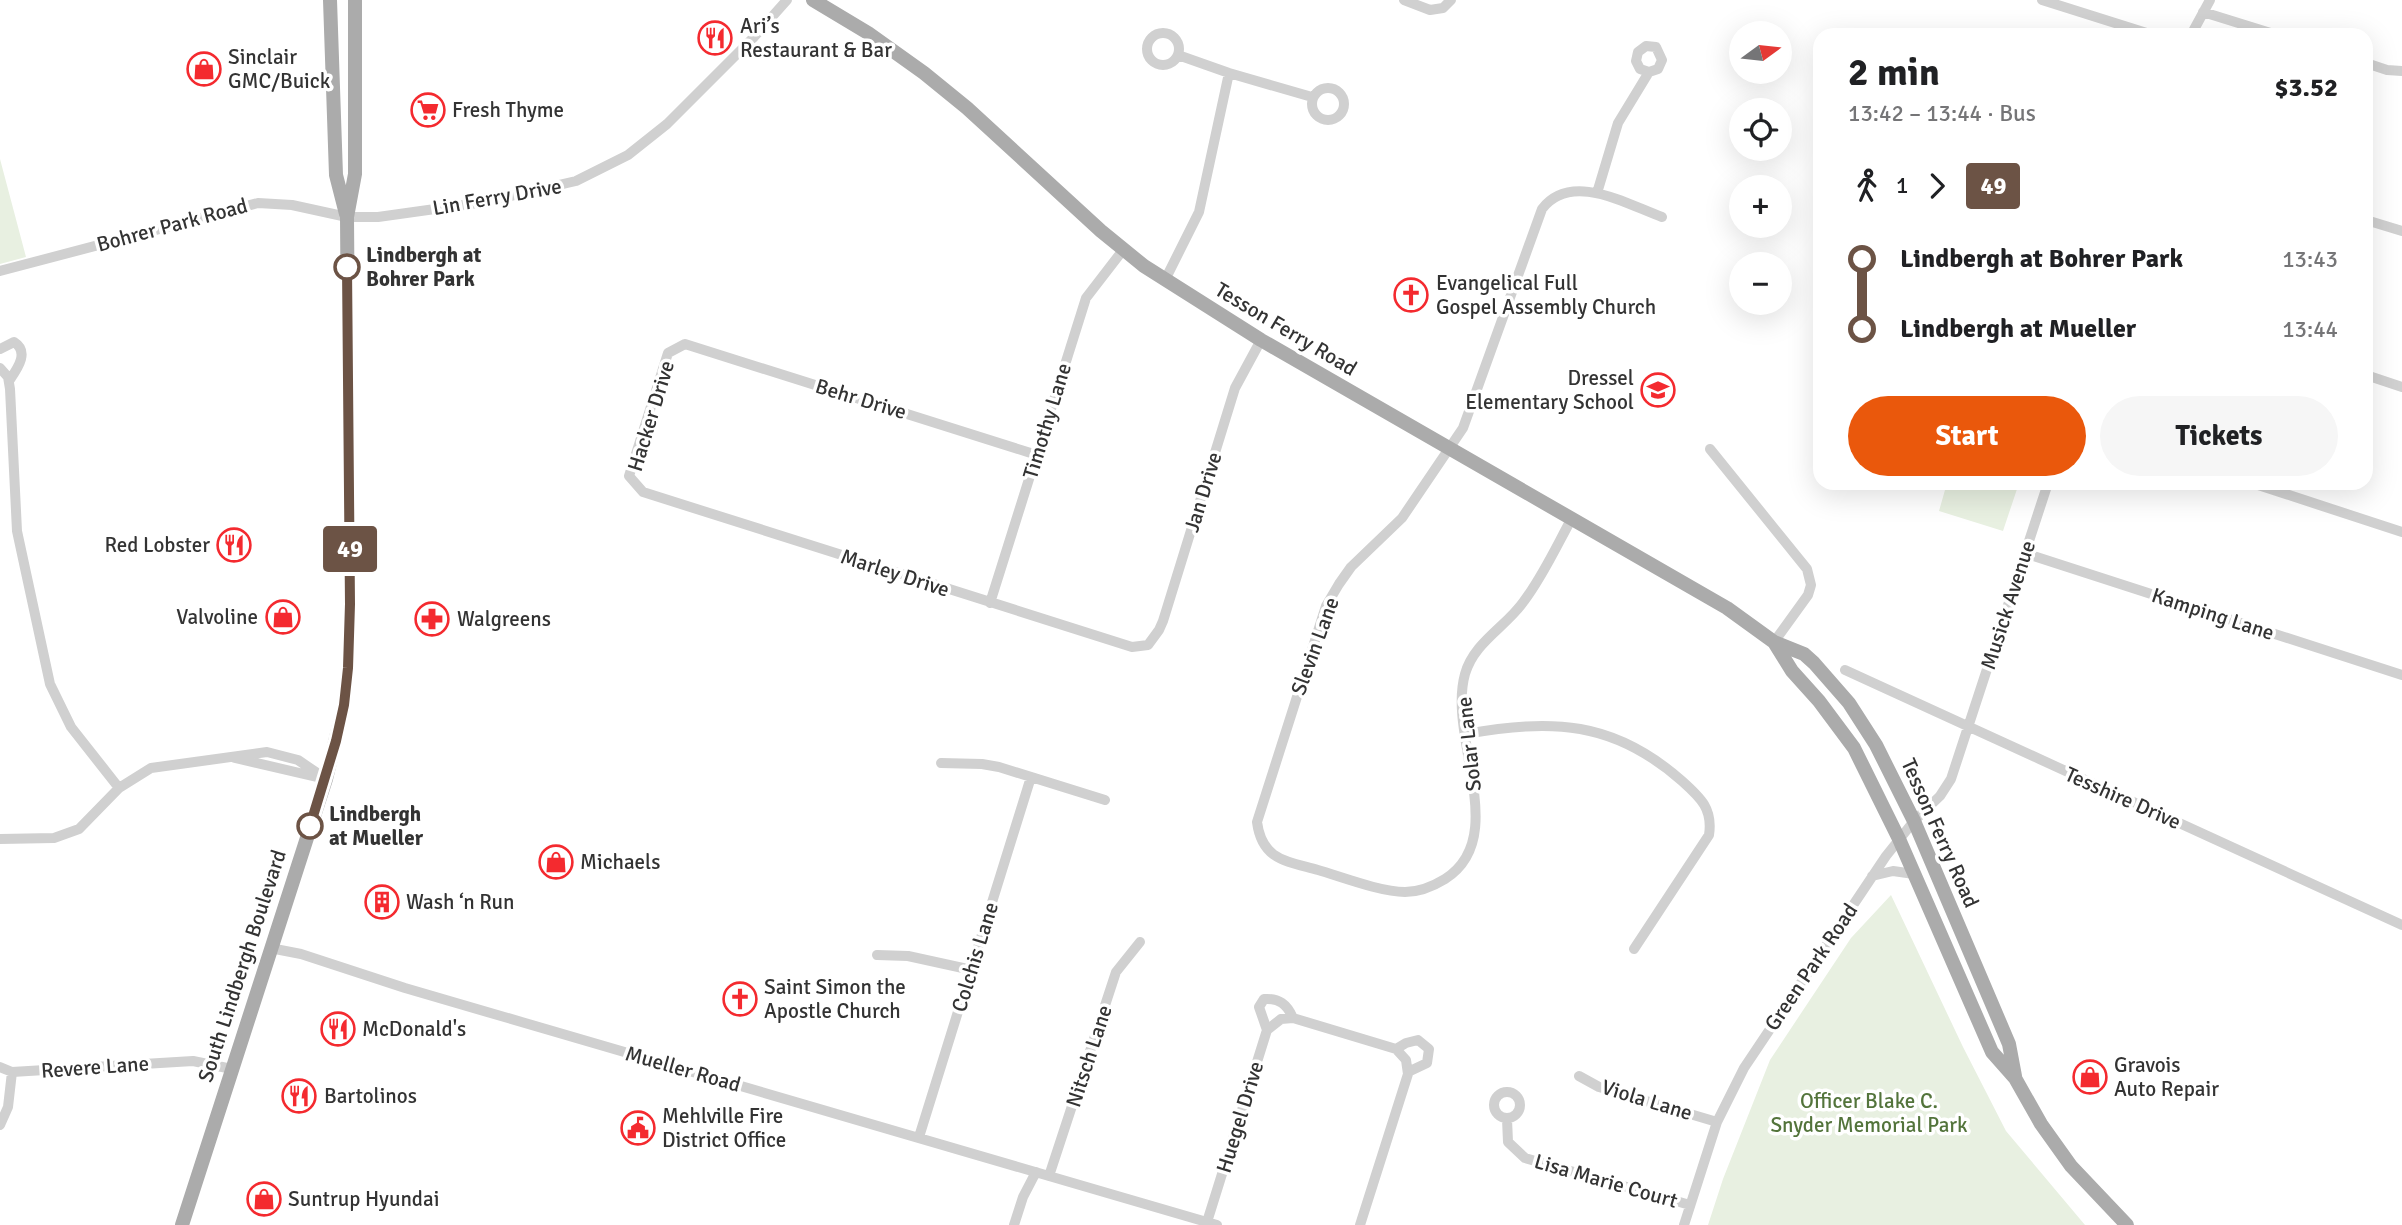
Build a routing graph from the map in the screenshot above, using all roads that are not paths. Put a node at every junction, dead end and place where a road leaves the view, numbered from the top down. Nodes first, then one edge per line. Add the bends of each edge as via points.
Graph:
1 (330, 0) edge
2 (355, 0) edge
3 (787, 0) edge
4 (813, 0) edge
5 (1404, 0) edge
6 (1451, 0) edge
7 (2042, 0) edge
8 (2210, 0) edge
9 (2203, 12) junction
10 (2131, 28) edge
11 (2195, 28) edge
12 (2254, 28) edge
13 (1178, 55) dead end
14 (2373, 65) edge
15 (2402, 71) edge
16 (1649, 72) dead end
17 (1229, 73) junction
18 (1312, 97) dead end
19 (1597, 193) junction
20 (347, 217) junction
21 (1661, 217) dead end
22 (2373, 222) edge
23 (2402, 231) edge
24 (1123, 250) junction
25 (0, 271) edge
26 (1165, 280) junction
27 (1261, 340) junction
28 (685, 344) joint
29 (0, 349) edge
30 (0, 368) edge
31 (2373, 377) edge
32 (9, 381) junction
33 (2402, 387) edge
34 (1449, 447) junction
35 (1710, 449) dead end
36 (1037, 454) junction
37 (2046, 490) edge
38 (2273, 490) edge
39 (643, 492) joint
40 (1572, 518) junction
41 (2402, 532) edge
42 (2024, 553) junction
43 (990, 603) junction
44 (1774, 642) junction
45 (1147, 645) joint
46 (1844, 670) dead end
47 (2402, 675) edge
48 (1969, 728) junction
49 (1465, 734) junction
50 (941, 763) dead end
51 (1031, 777) junction
52 (326, 779) junction
53 (119, 788) junction
54 (1105, 800) dead end
55 (1914, 821) junction
56 (0, 839) edge
57 (1899, 839) junction
58 (1455, 872) joint
59 (1914, 874) junction
60 (1872, 876) junction
61 (2402, 925) edge
62 (1140, 942) dead end
63 (270, 948) junction
64 (1634, 949) dead end
65 (877, 955) dead end
66 (972, 970) junction
67 (1293, 1018) junction
68 (1267, 1030) junction
69 (1396, 1049) junction
70 (1407, 1066) junction
71 (0, 1067) edge
72 (232, 1069) junction
73 (12, 1072) junction
74 (1579, 1076) dead end
75 (2015, 1078) junction
76 (1507, 1119) dead end
77 (1717, 1122) junction
78 (0, 1125) edge
79 (919, 1137) junction
80 (1036, 1172) junction
81 (1049, 1176) junction
82 (1690, 1205) junction
83 (1212, 1224) edge
84 (182, 1225) edge
85 (1014, 1225) edge
86 (1360, 1225) edge
87 (1684, 1225) edge
88 (2127, 1225) edge

1 - 20 main road, South Lindbergh Boulevard via 336,175
2 - 20 main road, South Lindbergh Boulevard via 355,174
3 - 20 street, Lin Ferry Drive via 667,124 612,165 534,193 378,217
4 - 24 main road, Tesson Ferry Road via 924,73
5 - 6 street via 1430,10 1443,8
7 - 10 street
8 - 9 street
9 - 11 street
9 - 12 street
13 - 17 street
14 - 15 street
16 - 19 street via 1618,122
17 - 18 street
17 - 26 street via 1199,212
19 - 21 street
19 - 34 street, Slevin Lane via 1559,194 1542,209 1463,428
20 - 25 street, Bohrer Park Road via 258,202
20 - 52 main road, South Lindbergh Boulevard via 350,640 344,705
22 - 23 street
24 - 26 main road, Tesson Ferry Road
24 - 36 street, Timothy Lane via 1086,298
26 - 27 main road, Tesson Ferry Road
27 - 34 main road, Tesson Ferry Road
27 - 45 street, Jan Drive via 1235,388 1163,621
28 - 36 street, Behr Drive
28 - 39 street, Hacker Drive via 668,353 629,476
29 - 32 street via 14,342 22,351
30 - 32 street
31 - 33 street
32 - 53 street via 17,531 50,684 71,727
34 - 40 main road, Tesson Ferry Road
34 - 58 street, Slevin Lane via 1402,518 1351,567 1326,606 1257,822 1259,839 1278,858 1394,890 1427,890
35 - 44 street via 1807,569 1808,595
36 - 43 street, Timothy Lane
37 - 42 street, Musick Avenue
38 - 41 street
39 - 43 street, Marley Drive
40 - 44 main road, Tesson Ferry Road via 1727,608
40 - 49 street, Solar Lane via 1526,599 1470,660 1462,696
42 - 47 street, Kamping Lane
42 - 48 street, Musick Avenue
43 - 45 street, Marley Drive via 1132,647
44 - 55 main road, Tesson Ferry Road via 1804,654 1849,703 1877,745
44 - 57 main road, Tesson Ferry Road via 1791,671 1854,748
46 - 48 street, Tesshire Drive
48 - 55 street, Green Park Road via 1947,787
48 - 61 street, Tesshire Drive
49 - 58 street, Solar Lane via 1477,821 1468,856
49 - 64 street via 1544,725 1612,737 1665,766 1706,807 1711,820 1709,835
50 - 51 street via 982,764
51 - 54 street
51 - 66 street, Colchis Lane
52 - 53 street via 306,764 255,752 151,768
52 - 63 main road, South Lindbergh Boulevard
53 - 56 street via 90,820 68,834
55 - 57 street, Green Park Road
55 - 75 main road, Tesson Ferry Road via 2009,1044
57 - 59 main road, Tesson Ferry Road
57 - 60 street, Green Park Road
59 - 60 street via 1893,870
59 - 75 main road, Tesson Ferry Road via 1992,1052
60 - 77 street, Green Park Road via 1749,1059
62 - 81 street, Nitsch Lane via 1116,972
63 - 72 main road, South Lindbergh Boulevard
63 - 79 street, Mueller Road
65 - 66 street via 908,956
66 - 79 street, Colchis Lane
67 - 68 street via 1281,1019
67 - 68 street via 1282,1002 1264,999 1259,1007
67 - 69 street
68 - 83 street, Huegel Drive
69 - 70 street
69 - 70 street via 1418,1041 1429,1049 1427,1063
70 - 86 street
71 - 73 street
72 - 73 street, Revere Lane via 193,1061
72 - 84 main road, South Lindbergh Boulevard
73 - 78 street, Revere Lane via 8,1107
74 - 77 street, Viola Lane via 1599,1087
75 - 88 main road, Tesson Ferry Road via 2071,1166
76 - 82 street, Lisa Marie Court via 1508,1142 1525,1158
77 - 82 street, Green Park Road
79 - 80 street, Mueller Road
80 - 81 street, Mueller Road
80 - 85 street
81 - 83 street, Mueller Road
82 - 87 street, Green Park Road

